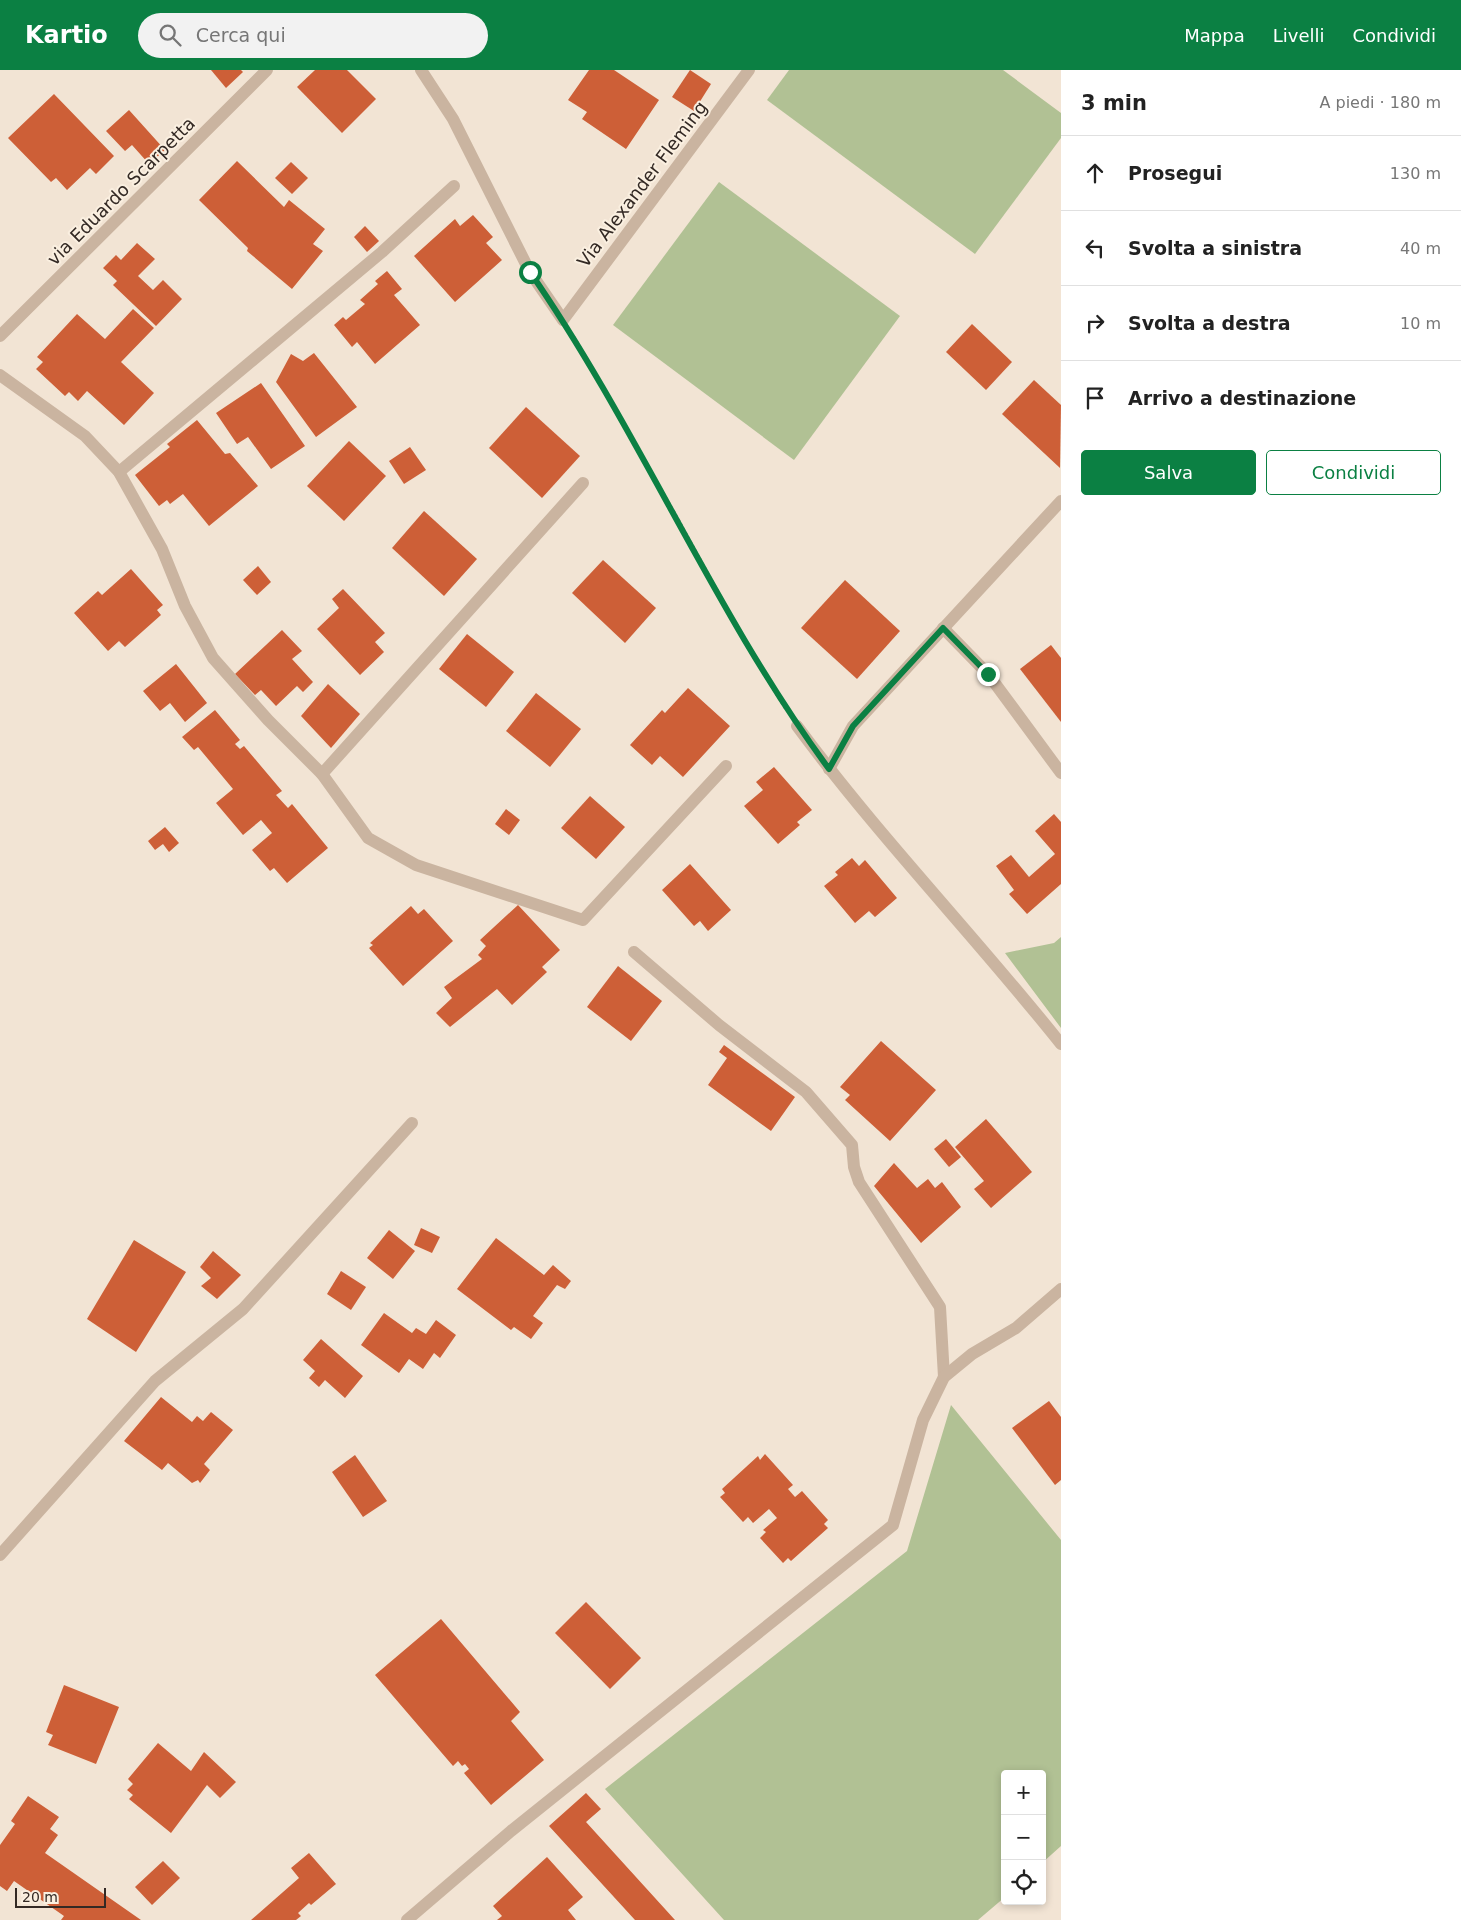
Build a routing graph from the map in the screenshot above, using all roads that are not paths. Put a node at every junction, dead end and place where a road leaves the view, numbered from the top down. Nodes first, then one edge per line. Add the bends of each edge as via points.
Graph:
1 (267, 70) edge
2 (421, 70) edge
3 (749, 70) edge
4 (454, 186) dead end
5 (0, 336) edge
6 (0, 375) edge
7 (119, 472) junction
8 (583, 483) dead end
9 (1061, 501) edge
10 (943, 628) junction
11 (797, 726) road end
12 (726, 766) dead end
13 (829, 769) junction
14 (1061, 773) edge
15 (322, 774) junction
16 (634, 952) dead end
17 (1061, 1044) edge
18 (412, 1123) dead end
19 (1061, 1289) edge
20 (944, 1377) junction
21 (0, 1555) edge
22 (407, 1920) edge

1 - 5 street, via Eduardo Scarpetta
2 - 3 street, Via Alexander Fleming via 453,119 530,272 563,320
4 - 7 street via 382,252
6 - 7 street via 84,436
7 - 15 street via 162,549 185,606 213,658
8 - 15 street
9 - 10 street
10 - 13 street via 853,726
10 - 14 street via 988,674
11 - 13 street
12 - 15 street via 583,920 416,865 368,838
13 - 17 street
16 - 20 street via 719,1025 806,1092 852,1145 859,1182 940,1307
18 - 21 street via 243,1309 155,1382
19 - 20 street via 1016,1328 972,1354
20 - 22 street via 923,1420 893,1524 518,1825

